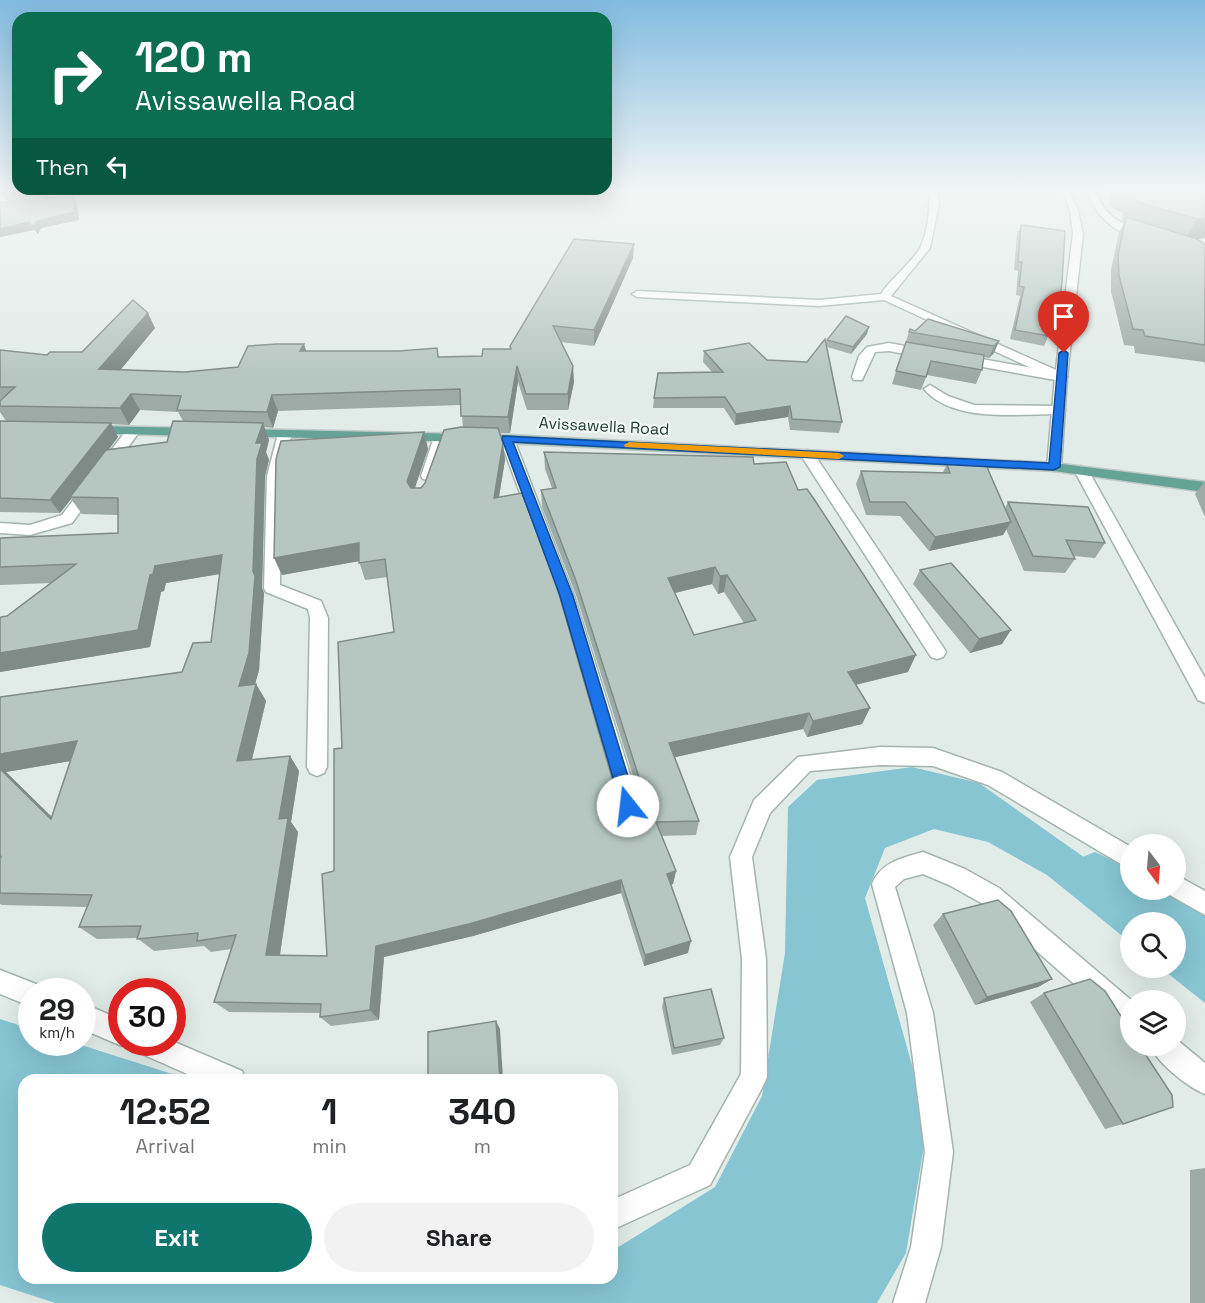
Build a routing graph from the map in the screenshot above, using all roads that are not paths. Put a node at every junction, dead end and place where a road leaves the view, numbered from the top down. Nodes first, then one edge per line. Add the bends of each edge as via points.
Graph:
1 (922, 251) edge
2 (1076, 251) edge
3 (637, 294) dead end
4 (885, 297) junction
5 (858, 377) dead end
6 (1061, 377) junction
7 (930, 388) edge
8 (1058, 410) junction
9 (78, 430) edge
10 (133, 431) junction
11 (203, 433) edge
12 (227, 433) edge
13 (285, 434) junction
14 (441, 437) junction
15 (507, 439) junction
16 (807, 454) junction
17 (1054, 467) junction
18 (1081, 471) junction
19 (1205, 487) edge
20 (424, 490) edge
21 (0, 528) edge
22 (937, 652) dead end
23 (1205, 695) edge
24 (317, 767) dead end
25 (628, 806) edge
26 (1120, 852) edge
27 (1186, 892) edge
28 (1205, 904) edge
29 (0, 982) edge
30 (18, 989) edge
31 (1120, 1007) edge
32 (177, 1056) edge
33 (1175, 1056) edge
34 (219, 1074) edge
35 (1205, 1082) edge
36 (618, 1214) edge
37 (909, 1303) edge

1 - 4 street
2 - 6 street
3 - 4 street via 819,303
4 - 6 street
5 - 6 street via 871,349 889,347
6 - 8 street
7 - 8 street via 941,399 964,407
8 - 17 street
9 - 10 main road
10 - 11 main road
10 - 21 street via 67,519 30,530
12 - 13 main road, Avissawella Road
13 - 14 main road, Avissawella Road
13 - 24 street via 274,476 272,588 315,605 319,618
14 - 15 main road, Avissawella Road
14 - 20 street
15 - 16 main road, Avissawella Road
15 - 25 street via 566,596
16 - 17 main road, Avissawella Road
16 - 22 street
17 - 18 main road, Avissawella Road
18 - 19 main road, Avissawella Road
18 - 23 street
26 - 36 street via 995,777 933,757 880,756 805,763 762,807 741,857 754,959 754,1077 700,1174
27 - 28 street
29 - 30 street
31 - 37 street via 991,896 957,877 923,863 897,870 883,885 920,1013 939,1152 926,1247
32 - 34 street
33 - 35 street

